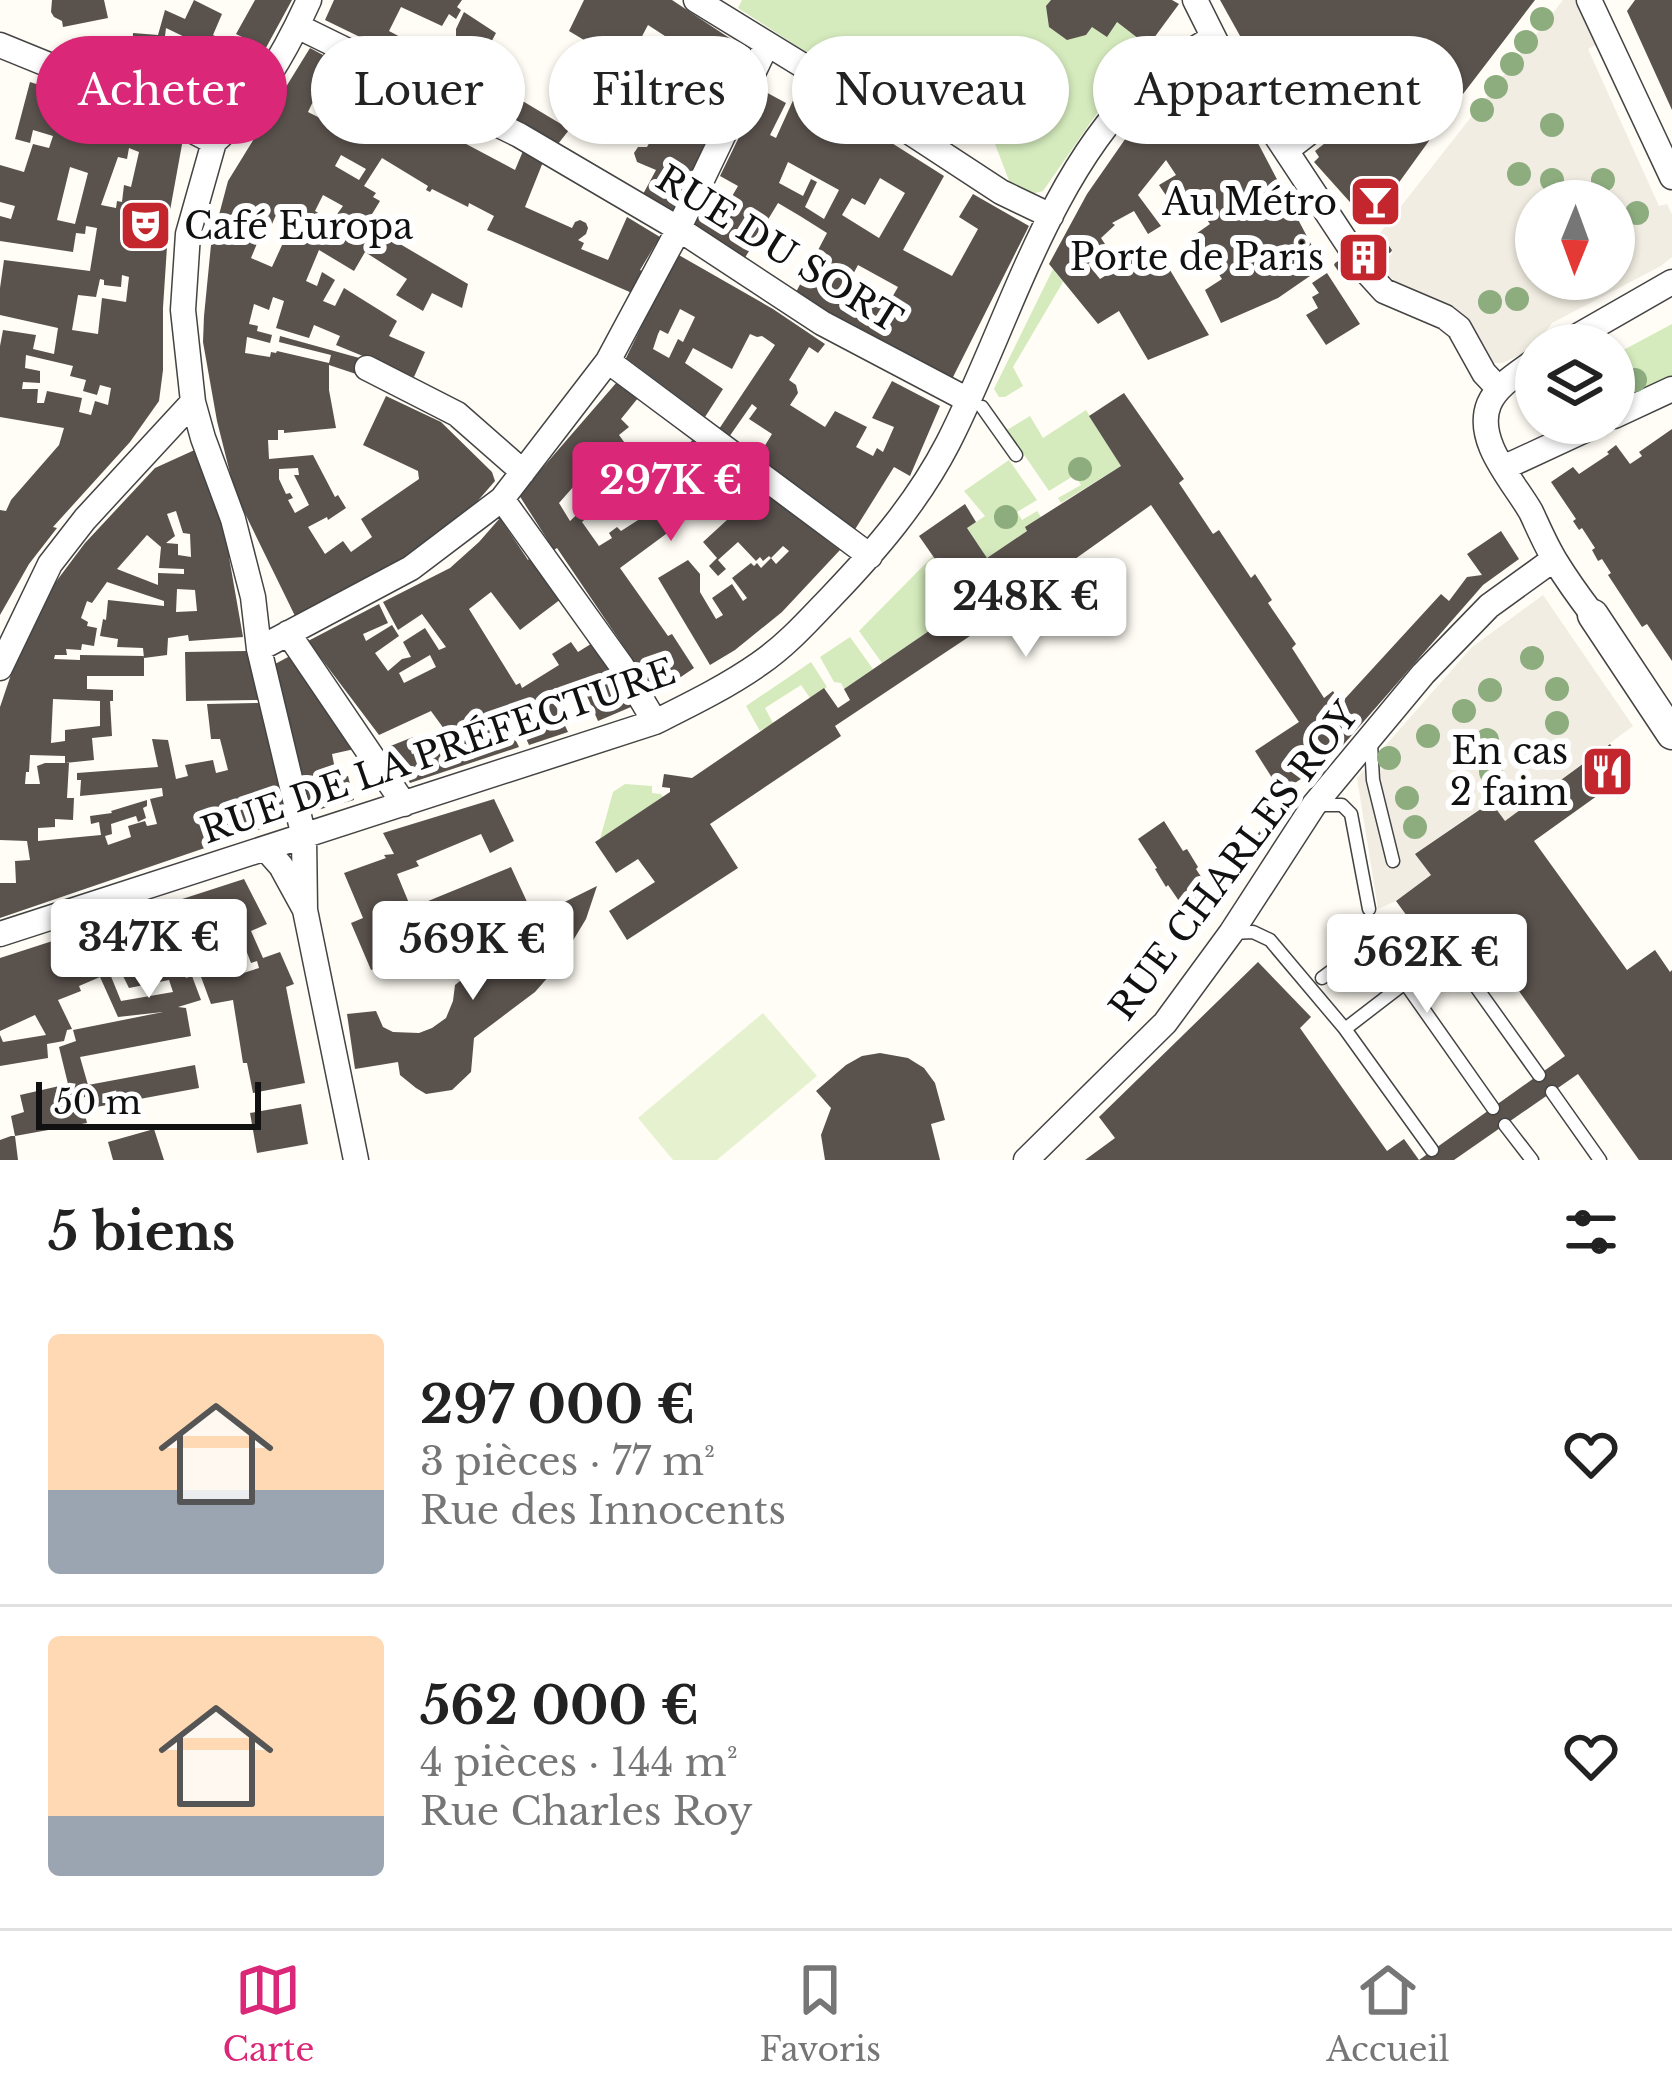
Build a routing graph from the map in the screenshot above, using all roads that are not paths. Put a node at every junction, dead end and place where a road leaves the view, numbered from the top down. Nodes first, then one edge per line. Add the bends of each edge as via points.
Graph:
1 (308, 0) edge
2 (696, 0) edge
3 (1195, 0) edge
4 (1589, 0) edge
5 (297, 26) junction
6 (754, 36) edge
7 (1212, 36) edge
8 (287, 42) edge
9 (768, 45) edge
10 (0, 46) edge
11 (36, 60) edge
12 (213, 144) edge
13 (719, 144) edge
14 (1095, 144) edge
15 (1282, 144) edge
16 (1303, 144) edge
17 (1289, 155) junction
18 (1672, 177) edge
19 (1051, 216) junction
20 (679, 229) junction
21 (1672, 282) edge
22 (1599, 324) edge
23 (608, 361) junction
24 (367, 368) dead end
25 (1515, 376) edge
26 (1499, 389) junction
27 (1672, 389) edge
28 (193, 402) junction
29 (975, 403) junction
30 (1635, 406) edge
31 (1555, 444) edge
32 (1016, 455) dead end
33 (1503, 468) junction
34 (523, 472) junction
35 (502, 499) junction
36 (870, 556) junction
37 (1553, 559) junction
38 (1593, 615) joint
39 (288, 633) junction
40 (259, 649) junction
41 (0, 668) edge
42 (655, 722) junction
43 (1672, 734) edge
44 (1370, 736) junction
45 (404, 804) junction
46 (1314, 805) junction
47 (304, 837) junction
48 (266, 849) junction
49 (1393, 861) dead end
50 (305, 910) junction
51 (1369, 910) dead end
52 (1231, 933) junction
53 (0, 934) edge
54 (1426, 966) junction
55 (1322, 978) dead end
56 (1406, 982) junction
57 (1345, 1029) junction
58 (1539, 1075) dead end
59 (1552, 1092) dead end
60 (1493, 1108) dead end
61 (1505, 1124) dead end
62 (1432, 1150) dead end
63 (356, 1160) edge
64 (1026, 1160) edge
65 (1532, 1160) edge
66 (1600, 1160) edge

1 - 5 street
2 - 6 street
3 - 7 street
4 - 18 street
5 - 8 street
5 - 20 street, RUE DU SORT via 519,134
9 - 19 street
10 - 11 street
12 - 28 street via 188,234 183,310
13 - 20 street
14 - 19 street, RUE DE LA PRÉFECTURE
15 - 17 street
16 - 17 lane
17 - 26 street via 1384,291 1459,328
19 - 29 street, RUE DE LA PRÉFECTURE
20 - 23 street
20 - 29 street, RUE DU SORT via 822,323
21 - 22 street
23 - 34 street
23 - 36 street
24 - 34 street via 457,414
25 - 26 street
26 - 33 street via 1486,422
27 - 30 street
28 - 40 street via 238,538
28 - 41 street via 50,564
29 - 32 lane
29 - 36 street, RUE DE LA PRÉFECTURE
31 - 33 street
33 - 37 street
34 - 35 street
35 - 39 street via 411,568
35 - 42 street
36 - 42 street, RUE DE LA PRÉFECTURE via 783,646
37 - 38 street
37 - 44 street, RUE CHARLES ROY via 1489,606
38 - 43 street
39 - 40 street
39 - 45 street
40 - 47 street
42 - 45 street, RUE DE LA PRÉFECTURE
44 - 46 street, RUE CHARLES ROY
44 - 49 lane
45 - 47 street, RUE DE LA PRÉFECTURE
46 - 51 lane via 1351,814
46 - 52 street, RUE CHARLES ROY
47 - 48 street, RUE DE LA PRÉFECTURE
47 - 50 street
48 - 50 street
48 - 53 street, RUE DE LA PRÉFECTURE
50 - 63 street
52 - 57 lane via 1270,940
52 - 64 street, RUE CHARLES ROY via 1165,1023
54 - 55 lane via 1381,942
54 - 56 lane
54 - 58 lane via 1449,949
56 - 57 lane
56 - 60 lane
57 - 62 lane
59 - 66 lane
61 - 65 lane

